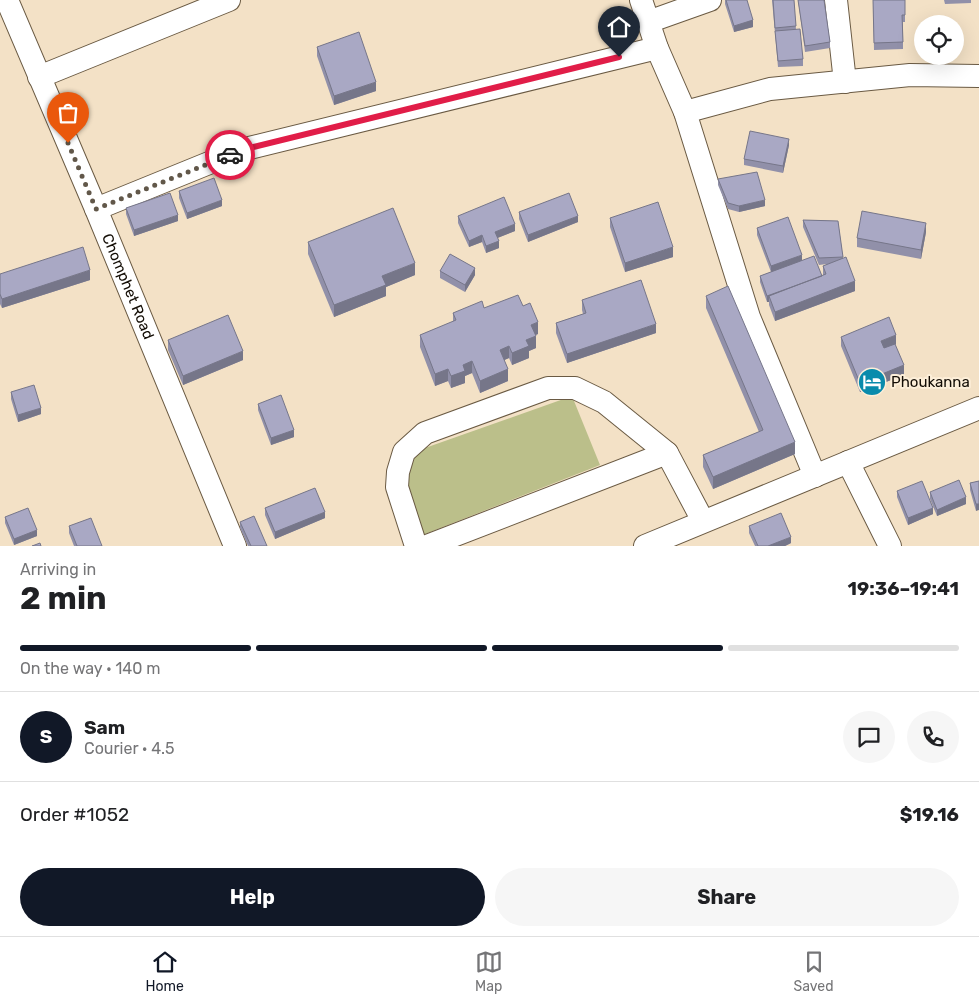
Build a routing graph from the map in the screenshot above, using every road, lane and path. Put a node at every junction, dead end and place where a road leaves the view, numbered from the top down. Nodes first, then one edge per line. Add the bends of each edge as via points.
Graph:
1 (7, 0) edge
2 (229, 0) edge
3 (641, 0) edge
4 (710, 0) edge
5 (836, 0) edge
6 (648, 22) junction
7 (657, 48) junction
8 (979, 76) edge
9 (39, 77) junction
10 (845, 82) junction
11 (685, 112) junction
12 (96, 209) junction
13 (979, 408) edge
14 (666, 453) junction
15 (848, 462) junction
16 (815, 476) junction
17 (704, 521) junction
18 (235, 546) edge
19 (416, 546) edge
20 (427, 546) edge
21 (645, 546) edge
22 (890, 546) edge

1 - 9 street, Chomphet Road
2 - 9 street
3 - 6 street
4 - 6 street
5 - 10 street
6 - 7 street
7 - 11 street
7 - 12 street via 241,150
8 - 10 street via 910,75
9 - 12 street, Chomphet Road
10 - 11 street via 770,89
11 - 16 street via 749,317
12 - 18 street, Chomphet Road
13 - 15 street
14 - 17 street
14 - 19 street via 604,402 575,388 548,388 426,433 404,452 398,472 397,487
14 - 20 street
15 - 16 street
15 - 22 street
16 - 17 street
17 - 21 street

